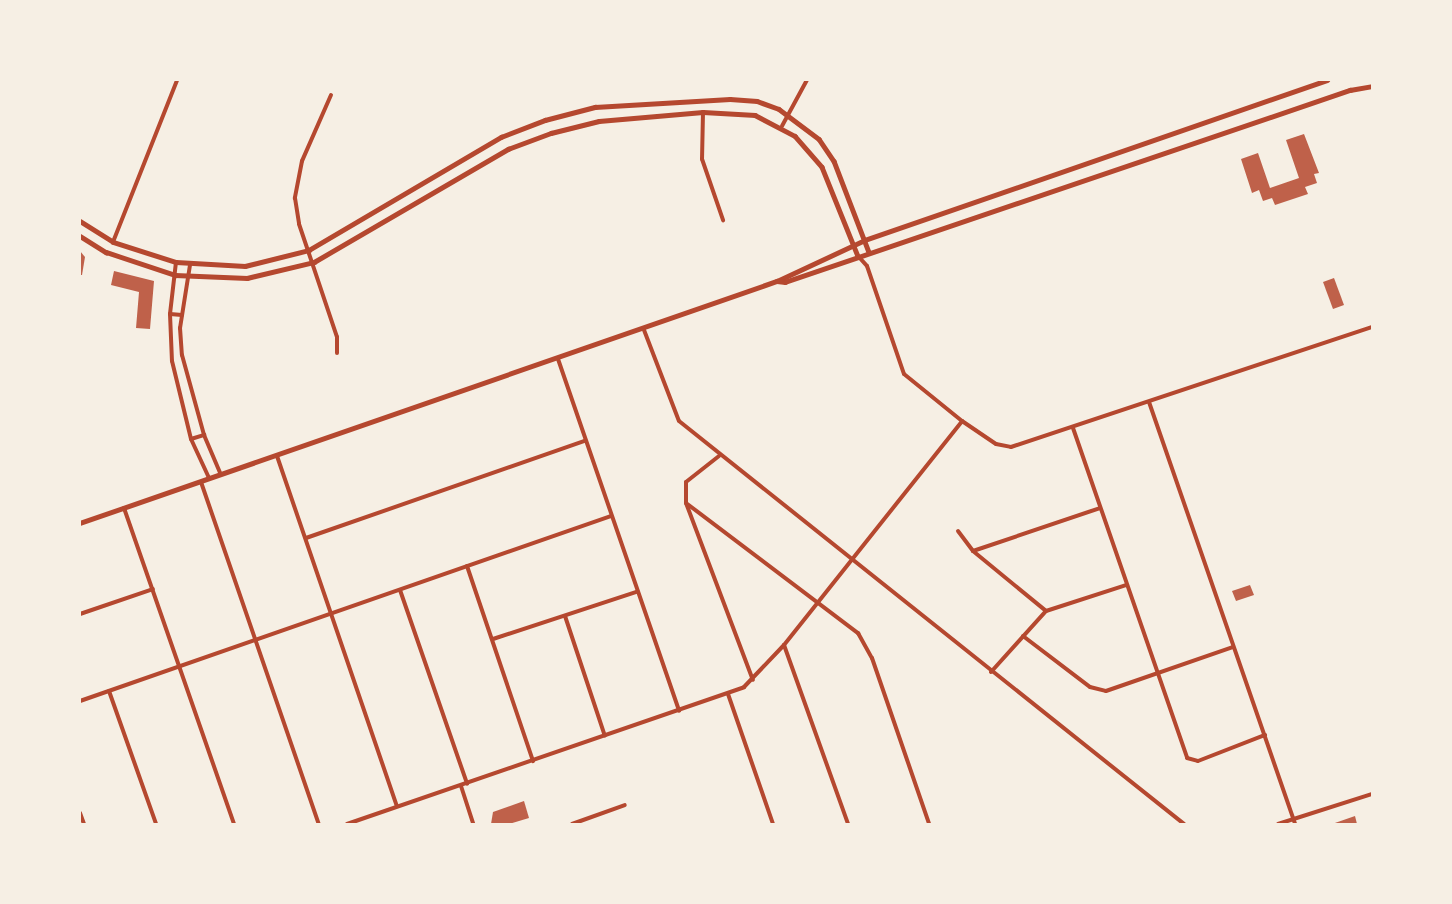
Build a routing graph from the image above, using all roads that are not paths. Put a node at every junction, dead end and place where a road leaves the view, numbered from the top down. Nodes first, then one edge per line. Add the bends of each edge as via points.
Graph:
1 (177, 80) edge
2 (807, 80) edge
3 (1327, 80) edge
4 (1372, 86) edge
5 (331, 95) dead end
6 (703, 112) junction
7 (789, 115) junction
8 (782, 126) junction
9 (501, 137) junction
10 (508, 149) junction
11 (925, 219) junction
12 (723, 220) dead end
13 (80, 222) edge
14 (929, 231) junction
15 (80, 236) edge
16 (865, 240) junction
17 (113, 242) junction
18 (854, 245) junction
19 (309, 250) junction
20 (868, 252) junction
21 (858, 256) junction
22 (176, 262) junction
23 (314, 262) junction
24 (190, 265) junction
25 (867, 266) junction
26 (175, 275) junction
27 (188, 278) junction
28 (777, 282) junction
29 (170, 314) junction
30 (182, 315) junction
31 (1372, 327) edge
32 (644, 330) junction
33 (337, 353) dead end
34 (558, 359) junction
35 (1149, 402) junction
36 (962, 421) junction
37 (1073, 428) junction
38 (204, 435) junction
39 (191, 439) junction
40 (585, 441) junction
41 (277, 456) junction
42 (719, 456) junction
43 (221, 475) junction
44 (210, 479) junction
45 (201, 482) junction
46 (686, 503) junction
47 (124, 508) junction
48 (1100, 508) junction
49 (611, 516) junction
50 (80, 523) edge
51 (958, 531) dead end
52 (306, 538) junction
53 (973, 550) junction
54 (852, 560) junction
55 (467, 566) junction
56 (1126, 585) junction
57 (153, 590) junction
58 (400, 590) junction
59 (636, 592) junction
60 (817, 603) junction
61 (1046, 611) junction
62 (332, 612) junction
63 (80, 614) edge
64 (565, 616) junction
65 (1023, 636) junction
66 (255, 639) junction
67 (493, 639) junction
68 (784, 645) junction
69 (1233, 647) junction
70 (179, 667) junction
71 (991, 672) junction
72 (1158, 673) junction
73 (753, 680) junction
74 (109, 691) junction
75 (728, 694) junction
76 (80, 701) edge
77 (679, 711) junction
78 (1265, 735) junction
79 (605, 736) junction
80 (533, 761) junction
81 (467, 784) junction
82 (460, 786) junction
83 (1372, 794) edge
84 (625, 805) dead end
85 (397, 806) junction
86 (80, 813) edge
87 (1294, 822) edge
88 (84, 825) edge
89 (156, 825) edge
90 (234, 825) edge
91 (319, 825) edge
92 (346, 825) edge
93 (473, 825) edge
94 (572, 825) edge
95 (773, 825) edge
96 (848, 825) edge
97 (929, 825) edge
98 (1184, 825) edge
99 (1278, 825) edge

1 - 17 street
2 - 7 street
3 - 11 street
4 - 14 street via 1350,90
5 - 19 street via 305,151 296,198 299,224
6 - 8 street via 755,115
6 - 10 street via 599,121
6 - 12 street via 702,159
7 - 8 street
7 - 9 street via 746,100 659,101 595,107 544,120
7 - 16 street via 828,149
8 - 18 street via 807,147 822,167
9 - 10 street
9 - 19 street
10 - 23 street
11 - 14 street
11 - 16 street
13 - 17 street
14 - 20 street
15 - 26 street via 106,252
16 - 18 street
16 - 20 street
17 - 22 street
18 - 21 street
18 - 28 street
19 - 23 street
19 - 24 street via 245,266
20 - 21 street
20 - 25 street
21 - 25 street
21 - 28 street
22 - 24 street
22 - 26 street
23 - 27 street via 247,278
23 - 33 street via 337,337
24 - 27 street
25 - 36 street via 901,369
26 - 27 street
26 - 29 street
27 - 30 street
28 - 32 street
29 - 30 street
29 - 39 street via 172,361
30 - 38 street via 182,355
31 - 35 street
32 - 34 street
32 - 42 street via 679,421
34 - 40 street
34 - 41 street
35 - 37 street
35 - 69 street
36 - 37 street via 996,444 1011,447
36 - 54 street
37 - 48 street
38 - 39 street
38 - 43 street
39 - 44 street
40 - 49 street
40 - 52 street
41 - 43 street
41 - 52 street
42 - 46 street via 686,482
42 - 54 street
43 - 44 street
44 - 45 street
45 - 47 street
45 - 66 street
46 - 60 street
46 - 73 street
47 - 50 street
47 - 57 street
48 - 53 street
48 - 56 street
49 - 55 street
49 - 59 street
51 - 53 street
52 - 62 street
53 - 61 street
54 - 60 street
54 - 71 street
55 - 58 street
55 - 67 street
56 - 61 street
56 - 72 street
57 - 63 street
57 - 70 street
58 - 62 street
58 - 81 street
59 - 64 street
59 - 77 street
60 - 68 street
60 - 97 street via 858,633 867,646
61 - 65 street
62 - 66 street
62 - 85 street
64 - 67 street
64 - 79 street
65 - 71 street
65 - 72 street via 1090,687 1106,691
66 - 70 street
66 - 91 street
67 - 80 street
68 - 73 street
68 - 96 street
69 - 72 street
69 - 78 street
70 - 74 street
70 - 90 street
71 - 98 street
72 - 78 street via 1187,758 1198,761
73 - 75 street
74 - 76 street
74 - 89 street
75 - 77 street
75 - 95 street
77 - 79 street
78 - 87 street
79 - 80 street
80 - 81 street
81 - 82 street
82 - 85 street
82 - 93 street
83 - 87 street
84 - 94 street
85 - 92 street
86 - 88 street
87 - 99 street

